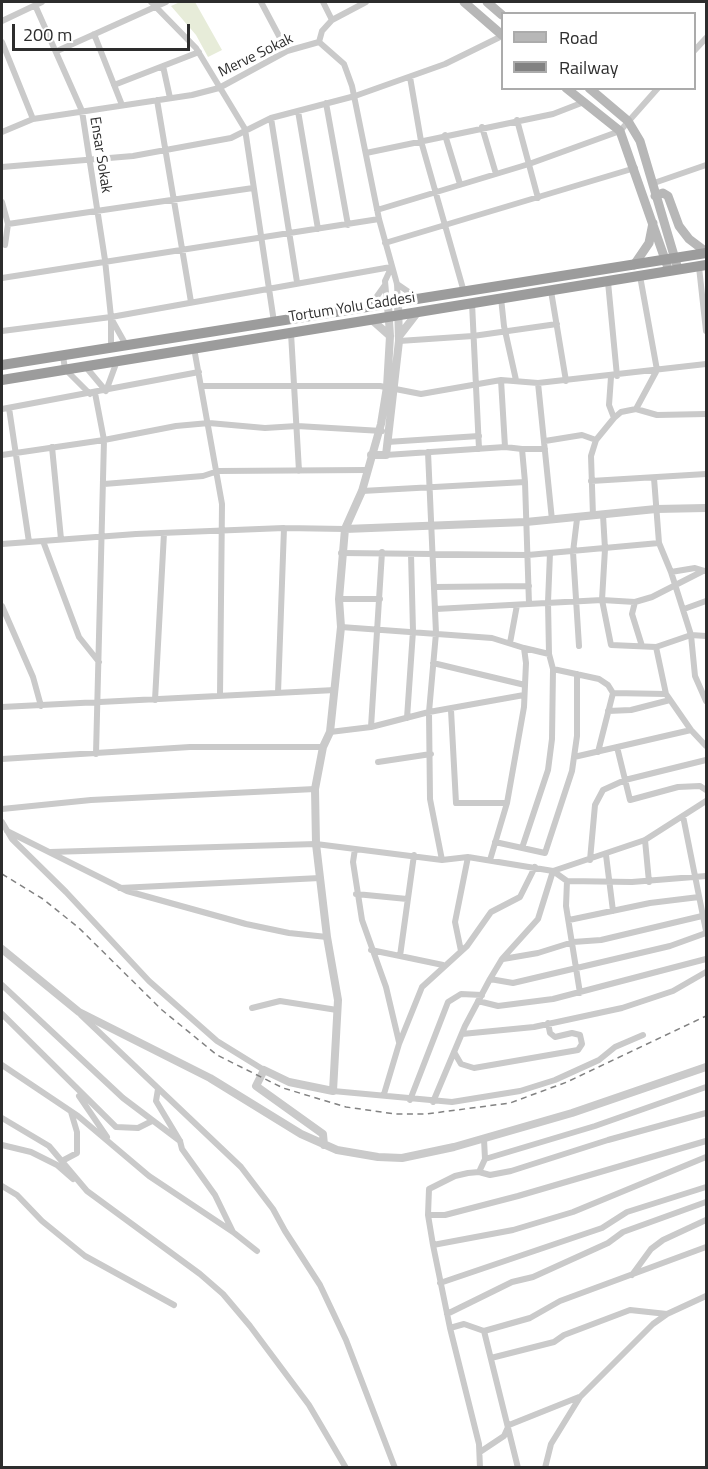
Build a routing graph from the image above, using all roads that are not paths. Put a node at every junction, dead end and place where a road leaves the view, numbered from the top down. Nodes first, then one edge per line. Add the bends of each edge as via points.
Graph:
1 (42, 2) edge
2 (166, 2) edge
3 (261, 2) edge
4 (323, 2) edge
5 (366, 2) edge
6 (464, 2) edge
7 (487, 2) edge
8 (154, 4) edge
9 (35, 5) junction
10 (501, 14) edge
11 (332, 20) junction
12 (2, 21) edge
13 (94, 34) junction
14 (501, 34) edge
15 (501, 36) edge
16 (2, 42) edge
17 (319, 42) junction
18 (57, 51) junction
19 (287, 51) junction
20 (199, 52) junction
21 (163, 66) junction
22 (410, 77) junction
23 (114, 85) junction
24 (219, 88) junction
25 (569, 90) edge
26 (591, 90) edge
27 (656, 90) edge
28 (355, 96) junction
29 (170, 98) junction
30 (157, 100) junction
31 (584, 102) junction
32 (326, 103) junction
33 (122, 105) junction
34 (82, 111) junction
35 (298, 111) junction
36 (271, 118) junction
37 (33, 119) junction
38 (517, 120) junction
39 (628, 121) junction
40 (482, 127) junction
41 (245, 129) junction
42 (620, 131) junction
43 (2, 132) edge
44 (446, 135) junction
45 (421, 141) junction
46 (168, 151) junction
47 (366, 153) junction
48 (89, 161) junction
49 (529, 164) junction
50 (706, 165) edge
51 (2, 167) edge
52 (635, 168) junction
53 (496, 174) junction
54 (654, 183) junction
55 (460, 184) junction
56 (253, 188) junction
57 (435, 192) junction
58 (655, 196) junction
59 (538, 198) junction
60 (175, 200) junction
61 (2, 202) edge
62 (377, 210) junction
63 (97, 211) junction
64 (379, 219) junction
65 (654, 221) junction
66 (8, 224) junction
67 (348, 225) junction
68 (446, 226) junction
69 (318, 229) junction
70 (289, 235) junction
71 (260, 239) junction
72 (385, 243) junction
73 (5, 245) dead end
74 (182, 250) junction
75 (706, 253) edge
76 (105, 260) junction
77 (672, 264) junction
78 (634, 265) junction
79 (703, 266) edge
80 (391, 267) junction
81 (640, 276) junction
82 (2, 278) edge
83 (297, 282) junction
84 (608, 282) junction
85 (386, 284) junction
86 (397, 284) junction
87 (268, 288) junction
88 (551, 291) junction
89 (464, 293) junction
90 (501, 298) junction
91 (419, 299) junction
92 (191, 302) junction
93 (472, 303) junction
94 (393, 304) junction
95 (369, 307) junction
96 (417, 313) junction
97 (111, 316) junction
98 (394, 316) junction
99 (372, 320) junction
100 (274, 322) junction
101 (556, 324) junction
102 (2, 331) edge
103 (706, 331) edge
104 (506, 332) junction
105 (291, 333) junction
106 (473, 336) junction
107 (396, 337) junction
108 (126, 346) junction
109 (194, 348) junction
110 (111, 349) junction
111 (63, 356) junction
112 (117, 360) junction
113 (706, 363) edge
114 (2, 365) edge
115 (84, 366) junction
116 (65, 369) junction
117 (657, 370) junction
118 (199, 372) junction
119 (614, 376) junction
120 (2, 380) edge
121 (501, 380) junction
122 (516, 380) junction
123 (566, 381) junction
124 (538, 383) junction
125 (294, 386) junction
126 (476, 386) junction
127 (202, 387) junction
128 (391, 388) junction
129 (106, 391) junction
130 (92, 394) junction
131 (636, 408) junction
132 (5, 409) edge
133 (706, 414) edge
134 (614, 418) junction
135 (209, 423) junction
136 (297, 426) junction
137 (384, 431) junction
138 (479, 436) junction
139 (104, 440) junction
140 (596, 440) junction
141 (545, 441) junction
142 (387, 442) junction
143 (52, 447) junction
144 (505, 447) junction
145 (478, 449) junction
146 (522, 449) junction
147 (545, 449) junction
148 (428, 452) junction
149 (15, 453) junction
150 (2, 454) edge
151 (371, 454) junction
152 (386, 455) junction
153 (367, 470) junction
154 (218, 471) junction
155 (299, 471) junction
156 (706, 474) edge
157 (654, 478) junction
158 (591, 481) junction
159 (525, 482) junction
160 (104, 484) junction
161 (428, 487) junction
162 (362, 492) junction
163 (706, 508) edge
164 (656, 509) junction
165 (603, 515) junction
166 (593, 516) junction
167 (577, 519) junction
168 (552, 520) junction
169 (526, 522) junction
170 (430, 524) junction
171 (284, 528) junction
172 (345, 528) junction
173 (223, 530) junction
174 (164, 533) junction
175 (102, 536) junction
176 (61, 539) junction
177 (43, 541) junction
178 (29, 542) junction
179 (659, 543) junction
180 (2, 544) edge
181 (605, 549) junction
182 (382, 552) junction
183 (573, 552) junction
184 (550, 553) junction
185 (341, 554) junction
186 (411, 554) junction
187 (435, 555) junction
188 (528, 555) junction
189 (705, 571) edge
190 (670, 572) junction
191 (674, 585) junction
192 (528, 586) junction
193 (435, 587) junction
194 (339, 599) junction
195 (380, 599) junction
196 (602, 600) junction
197 (578, 601) junction
198 (706, 601) edge
199 (548, 602) junction
200 (635, 602) junction
201 (529, 604) junction
202 (517, 605) junction
203 (2, 606) edge
204 (436, 609) junction
205 (684, 609) junction
206 (341, 627) junction
207 (376, 629) junction
208 (413, 632) junction
209 (436, 633) junction
210 (690, 635) junction
211 (706, 636) edge
212 (510, 643) junction
213 (579, 646) dead end
214 (642, 646) junction
215 (656, 646) junction
216 (524, 648) junction
217 (549, 654) junction
218 (99, 663) junction
219 (433, 663) junction
220 (553, 669) junction
221 (577, 674) junction
222 (525, 685) junction
223 (335, 690) junction
224 (278, 693) junction
225 (613, 693) junction
226 (524, 695) junction
227 (220, 696) junction
228 (668, 697) junction
229 (155, 700) junction
230 (706, 701) edge
231 (99, 703) junction
232 (41, 705) junction
233 (2, 707) edge
234 (451, 710) junction
235 (608, 711) junction
236 (429, 712) junction
237 (407, 718) junction
238 (371, 727) junction
239 (691, 730) junction
240 (330, 732) junction
241 (706, 746) edge
242 (323, 747) junction
243 (617, 747) junction
244 (598, 752) junction
245 (96, 754) junction
246 (431, 754) junction
247 (574, 757) junction
248 (2, 759) edge
249 (706, 760) edge
250 (378, 762) dead end
251 (625, 780) junction
252 (315, 789) junction
253 (706, 790) edge
254 (706, 801) edge
255 (507, 803) junction
256 (2, 809) edge
257 (683, 816) junction
258 (2, 822) edge
259 (4, 833) edge
260 (645, 840) junction
261 (495, 842) junction
262 (316, 844) junction
263 (522, 848) junction
264 (355, 849) junction
265 (50, 852) junction
266 (414, 855) junction
267 (606, 855) junction
268 (468, 857) junction
269 (442, 860) junction
270 (490, 860) junction
271 (590, 860) junction
272 (536, 867) junction
273 (553, 871) junction
274 (695, 876) junction
275 (706, 876) edge
276 (320, 878) junction
277 (567, 881) junction
278 (649, 882) junction
279 (607, 883) junction
280 (119, 888) junction
281 (356, 894) junction
282 (699, 897) junction
283 (407, 898) junction
284 (613, 911) junction
285 (702, 916) junction
286 (568, 920) junction
287 (706, 932) edge
288 (327, 937) junction
289 (573, 942) junction
290 (370, 950) junction
291 (461, 951) junction
292 (3, 954) edge
293 (400, 956) junction
294 (502, 959) junction
295 (706, 959) edge
296 (443, 964) junction
297 (577, 967) junction
298 (706, 972) edge
299 (490, 979) junction
300 (2, 985) edge
301 (580, 993) junction
302 (482, 995) junction
303 (478, 1001) junction
304 (252, 1008) dead end
305 (337, 1010) junction
306 (79, 1012) junction
307 (2, 1014) edge
308 (548, 1023) junction
309 (462, 1034) junction
310 (643, 1035) dead end
311 (399, 1044) junction
312 (454, 1052) junction
313 (2, 1065) edge
314 (706, 1067) edge
315 (264, 1070) junction
316 (72, 1086) junction
317 (706, 1087) edge
318 (158, 1089) junction
319 (333, 1091) junction
320 (384, 1094) junction
321 (410, 1100) junction
322 (433, 1102) junction
323 (71, 1111) junction
324 (706, 1113) edge
325 (2, 1118) edge
326 (152, 1121) junction
327 (484, 1138) junction
328 (180, 1141) junction
329 (706, 1141) edge
330 (2, 1145) edge
331 (112, 1145) junction
332 (324, 1145) junction
333 (706, 1157) edge
334 (485, 1159) junction
335 (62, 1161) junction
336 (479, 1172) junction
337 (2, 1186) edge
338 (706, 1187) edge
339 (87, 1191) junction
340 (706, 1202) edge
341 (428, 1215) junction
342 (706, 1220) edge
343 (233, 1232) junction
344 (433, 1245) junction
345 (706, 1247) edge
346 (257, 1251) dead end
347 (632, 1275) junction
348 (440, 1283) junction
349 (706, 1296) edge
350 (174, 1305) dead end
351 (447, 1314) junction
352 (667, 1314) junction
353 (450, 1328) junction
354 (484, 1331) junction
355 (491, 1358) junction
356 (580, 1396) junction
357 (509, 1425) junction
358 (480, 1452) junction
359 (346, 1467) edge
360 (395, 1467) edge
361 (480, 1467) edge
362 (518, 1467) edge
363 (545, 1467) edge

1 - 9 street
2 - 8 street
3 - 19 street
4 - 11 street
5 - 11 street
6 - 14 main road
7 - 10 main road
8 - 13 street
8 - 20 street
9 - 12 street
9 - 18 street, Ensar Sokak
11 - 17 street via 322,31
13 - 18 street
13 - 23 street
15 - 22 street
16 - 37 street
17 - 19 street, Merve Sokak
17 - 28 street via 344,64
18 - 34 street, Ensar Sokak
19 - 24 street, Merve Sokak
20 - 21 street
20 - 24 street
21 - 23 street
21 - 29 street
22 - 28 street
22 - 45 street
23 - 33 street
24 - 29 street, Merve Sokak
24 - 41 street
25 - 31 main road
26 - 39 main road
27 - 39 street
28 - 32 street
28 - 47 street
29 - 30 street, Merve Sokak
30 - 33 street, Merve Sokak
30 - 46 street
31 - 38 street via 553,114
31 - 42 main road
32 - 35 street
32 - 67 street
33 - 34 street, Merve Sokak
34 - 37 street, Merve Sokak
34 - 48 street, Ensar Sokak
35 - 36 street
35 - 69 street
36 - 41 street
36 - 70 street
37 - 43 street, Merve Sokak
38 - 40 street
38 - 49 street
39 - 42 street
39 - 54 main road via 640,141
40 - 44 street
40 - 53 street
41 - 46 street via 231,138
41 - 56 street
42 - 49 street
42 - 52 main road
44 - 45 street
44 - 55 street
45 - 47 street
45 - 57 street
46 - 48 street
46 - 60 street
47 - 62 street
48 - 51 street
48 - 63 street, Ensar Sokak
49 - 53 street
49 - 59 street
50 - 54 street
52 - 59 street
52 - 65 main road
53 - 55 street
54 - 58 main road
55 - 57 street
56 - 60 street
56 - 71 street
57 - 62 street
57 - 68 street
58 - 75 main road via 668,196 679,226
58 - 77 main road
59 - 68 street
60 - 63 street
60 - 74 street
61 - 66 street
62 - 64 street
63 - 66 street
63 - 76 street, Ensar Sokak
64 - 67 street
64 - 72 street
65 - 77 main road
65 - 78 main road via 649,243
66 - 73 street
67 - 69 street
68 - 72 street
68 - 89 street
69 - 70 street
70 - 71 street
70 - 83 street
71 - 74 street
71 - 87 street
72 - 80 street
74 - 76 street
74 - 92 street
75 - 77 highway, Tortum Yolu Caddesi
76 - 82 street
76 - 97 street, Ensar Sokak
77 - 78 highway, Tortum Yolu Caddesi
77 - 79 highway, Tortum Yolu Caddesi
77 - 81 highway, Tortum Yolu Caddesi
78 - 89 highway, Tortum Yolu Caddesi
79 - 103 street
80 - 83 street
80 - 85 street
80 - 86 street
81 - 84 highway, Tortum Yolu Caddesi
81 - 117 street
83 - 87 street
84 - 88 highway, Tortum Yolu Caddesi
84 - 119 street
85 - 94 street
85 - 95 street
86 - 91 street
86 - 94 street
87 - 92 street
87 - 100 street
88 - 90 highway, Tortum Yolu Caddesi
88 - 101 street
89 - 91 highway, Tortum Yolu Caddesi
90 - 93 highway, Tortum Yolu Caddesi
90 - 104 street
91 - 94 highway, Tortum Yolu Caddesi
92 - 97 street
93 - 96 highway, Tortum Yolu Caddesi
93 - 106 street
94 - 95 highway, Tortum Yolu Caddesi
94 - 98 street
95 - 100 highway, Tortum Yolu Caddesi
96 - 98 highway, Tortum Yolu Caddesi
96 - 107 street
97 - 102 street
97 - 108 street
97 - 110 street
98 - 99 highway, Tortum Yolu Caddesi
98 - 107 street
99 - 105 highway, Tortum Yolu Caddesi
99 - 107 street
100 - 108 highway, Tortum Yolu Caddesi
101 - 104 street
101 - 123 street
104 - 106 street
104 - 122 street
105 - 109 highway, Tortum Yolu Caddesi
105 - 125 street
106 - 107 street
106 - 126 street
107 - 128 street
108 - 110 highway, Tortum Yolu Caddesi
109 - 112 highway, Tortum Yolu Caddesi
109 - 118 street
110 - 111 highway, Tortum Yolu Caddesi
111 - 114 highway, Tortum Yolu Caddesi
111 - 116 street
112 - 115 highway, Tortum Yolu Caddesi
112 - 129 street
113 - 117 street
115 - 116 highway, Tortum Yolu Caddesi
115 - 129 street
116 - 120 highway, Tortum Yolu Caddesi
116 - 130 street
117 - 119 street
117 - 131 street
118 - 127 street
118 - 129 street
119 - 123 street
119 - 134 street via 609,405
121 - 122 street
121 - 126 street
121 - 144 street
122 - 124 street
123 - 124 street
124 - 141 street
125 - 127 street
125 - 128 street
125 - 136 street
126 - 128 street via 421,394
126 - 138 street
127 - 135 street
128 - 137 street
129 - 130 street
130 - 132 street
130 - 139 street
131 - 133 street via 657,416
131 - 134 street
132 - 149 street
134 - 140 street
135 - 136 street via 265,428
135 - 139 street
135 - 154 street
136 - 137 street
136 - 155 street
137 - 142 street
137 - 151 street
138 - 142 street
138 - 145 street
139 - 143 street
139 - 160 street
140 - 141 street via 582,435
140 - 158 street via 591,456
141 - 147 street
142 - 152 street
143 - 149 street
143 - 176 street
144 - 145 street
144 - 146 street
145 - 148 street
146 - 147 street
146 - 159 street
147 - 168 street
148 - 152 street
148 - 161 street
149 - 150 street
149 - 178 street
151 - 152 street
151 - 153 street
153 - 155 street
153 - 162 street
154 - 155 street
154 - 160 street via 203,476
154 - 173 street
156 - 157 street
157 - 158 street
157 - 164 street
158 - 166 street
159 - 161 street
159 - 169 street
160 - 175 street
161 - 162 street
161 - 170 street
162 - 172 street
163 - 164 street
164 - 165 street
164 - 179 street
165 - 166 street
165 - 181 street
166 - 167 street
167 - 168 street
167 - 183 street
168 - 169 street
169 - 170 street
169 - 188 street
170 - 172 street
170 - 187 street
171 - 172 street
171 - 173 street
171 - 224 street
172 - 185 street
173 - 174 street
173 - 227 street
174 - 175 street
174 - 229 street
175 - 176 street
175 - 218 street
176 - 177 street
177 - 178 street
177 - 218 street via 79,637
178 - 180 street
179 - 181 street
179 - 190 street
181 - 183 street
181 - 196 street
182 - 185 street
182 - 186 street
182 - 195 street
183 - 184 street
183 - 197 street
184 - 188 street
184 - 199 street
185 - 194 street
186 - 187 street
186 - 208 street
187 - 188 street
187 - 193 street
188 - 192 street
189 - 190 street via 695,568
189 - 191 street
190 - 191 street
191 - 200 street
191 - 205 street
192 - 193 street
192 - 201 street
193 - 204 street
194 - 195 street
194 - 206 street
195 - 207 street
196 - 197 street
196 - 200 street
196 - 214 street via 610,645
197 - 199 street
197 - 213 street
198 - 205 street
199 - 201 street
199 - 217 street
200 - 214 street via 632,614
201 - 202 street
202 - 204 street
202 - 212 street
203 - 232 street
204 - 209 street
205 - 210 street
206 - 207 street
206 - 223 street
207 - 208 street
207 - 238 street
208 - 209 street
208 - 237 street
209 - 212 street
209 - 219 street
210 - 211 street
210 - 215 street
210 - 230 street via 695,676
212 - 216 street
214 - 215 street
215 - 228 street
216 - 217 street
216 - 222 street
217 - 220 street
218 - 231 street
219 - 222 street
219 - 236 street
220 - 221 street
220 - 263 street via 548,771
221 - 225 street via 599,679
221 - 247 street
222 - 226 street
223 - 224 street
223 - 240 street
224 - 227 street
225 - 228 street
225 - 235 street
226 - 234 street
226 - 255 street
227 - 229 street
228 - 235 street via 630,710
228 - 239 street
229 - 231 street
231 - 232 street
231 - 245 street
232 - 233 street
234 - 236 street
234 - 255 street via 456,803
235 - 244 street
236 - 237 street
236 - 246 street
237 - 238 street
238 - 240 street
239 - 241 street
239 - 243 street
240 - 242 street
242 - 245 street via 190,747
242 - 252 street
243 - 244 street
243 - 251 street
244 - 247 street
245 - 248 street
246 - 250 street
246 - 269 street via 430,799
247 - 263 street via 560,815 545,853
249 - 251 street
251 - 253 street via 630,800 678,787 700,786
251 - 271 street via 603,790 595,806
252 - 256 street via 91,800
252 - 262 street
254 - 257 street
255 - 261 street
257 - 260 street
257 - 274 street
258 - 259 street
259 - 265 street
259 - 315 street via 149,981 217,1041
260 - 267 street
260 - 278 street
261 - 263 street
261 - 270 street
262 - 264 street
262 - 265 street
262 - 276 street
264 - 266 street
264 - 281 street via 352,862
265 - 280 street
266 - 269 street
266 - 283 street
267 - 271 street
267 - 279 street
268 - 269 street
268 - 270 street
268 - 291 street via 455,922
270 - 272 street
271 - 273 street
272 - 273 street
272 - 291 street via 520,897 491,912
273 - 277 street
273 - 294 street via 538,919
274 - 275 street
274 - 278 street
274 - 282 street
276 - 280 street
276 - 288 street
277 - 279 street
277 - 286 street
278 - 279 street
279 - 284 street
280 - 288 street via 246,924
281 - 283 street
281 - 290 street
282 - 284 street
282 - 285 street
283 - 293 street
284 - 286 street
285 - 287 street
285 - 289 street via 601,940
286 - 289 street
287 - 297 street via 670,946
288 - 305 street
289 - 294 street
289 - 297 street
290 - 293 street
290 - 311 street via 386,987
291 - 296 street
292 - 306 street
293 - 296 street
294 - 299 street
295 - 301 street
296 - 311 street via 422,987
297 - 299 street via 513,983
297 - 301 street
298 - 308 street via 673,991 643,1001
299 - 302 street
300 - 326 street
301 - 303 street via 519,1005 498,1006
302 - 303 street
302 - 321 street via 461,994 448,1002
303 - 309 street
304 - 305 street via 280,1001
305 - 319 street
306 - 318 street
306 - 332 street via 210,1078
307 - 316 street
308 - 309 street via 505,1032
308 - 312 street via 555,1037 580,1035 582,1044 578,1050 474,1068 461,1064
309 - 312 street
310 - 322 street via 588,1065 520,1091
311 - 320 street
312 - 322 street
313 - 323 street
314 - 327 street
315 - 319 street via 289,1082
315 - 332 street via 256,1086 323,1134
316 - 326 street via 116,1127 138,1128
316 - 331 street
317 - 334 street
318 - 328 street via 156,1101
318 - 360 street via 241,1167 273,1209 338,1322
319 - 320 street
320 - 321 street
321 - 322 street
323 - 331 street
323 - 335 street via 77,1153
324 - 336 street via 511,1171 490,1175
325 - 335 street via 49,1146
326 - 328 street
327 - 332 street via 402,1158
327 - 334 street
328 - 343 street
329 - 341 street via 518,1196 445,1215
330 - 339 street via 22,1149 57,1165
331 - 343 street via 149,1176
333 - 344 street via 573,1212 513,1230
334 - 336 street
335 - 339 street
336 - 341 street via 444,1180 429,1189
337 - 350 street via 85,1256
338 - 348 street via 627,1212 602,1228
339 - 359 street via 223,1294 309,1405
340 - 351 street via 623,1232 608,1243 533,1277 512,1282
341 - 344 street
342 - 347 street via 663,1240 651,1249
343 - 346 street
344 - 348 street
345 - 347 street
347 - 354 street via 560,1301 530,1318
348 - 351 street
349 - 352 street
351 - 353 street
352 - 355 street via 630,1310 554,1342
352 - 356 street
353 - 354 street via 464,1324
353 - 358 street
354 - 355 street
355 - 357 street
356 - 357 street
356 - 363 street via 551,1444
357 - 358 street via 504,1436
357 - 362 street
358 - 361 street

